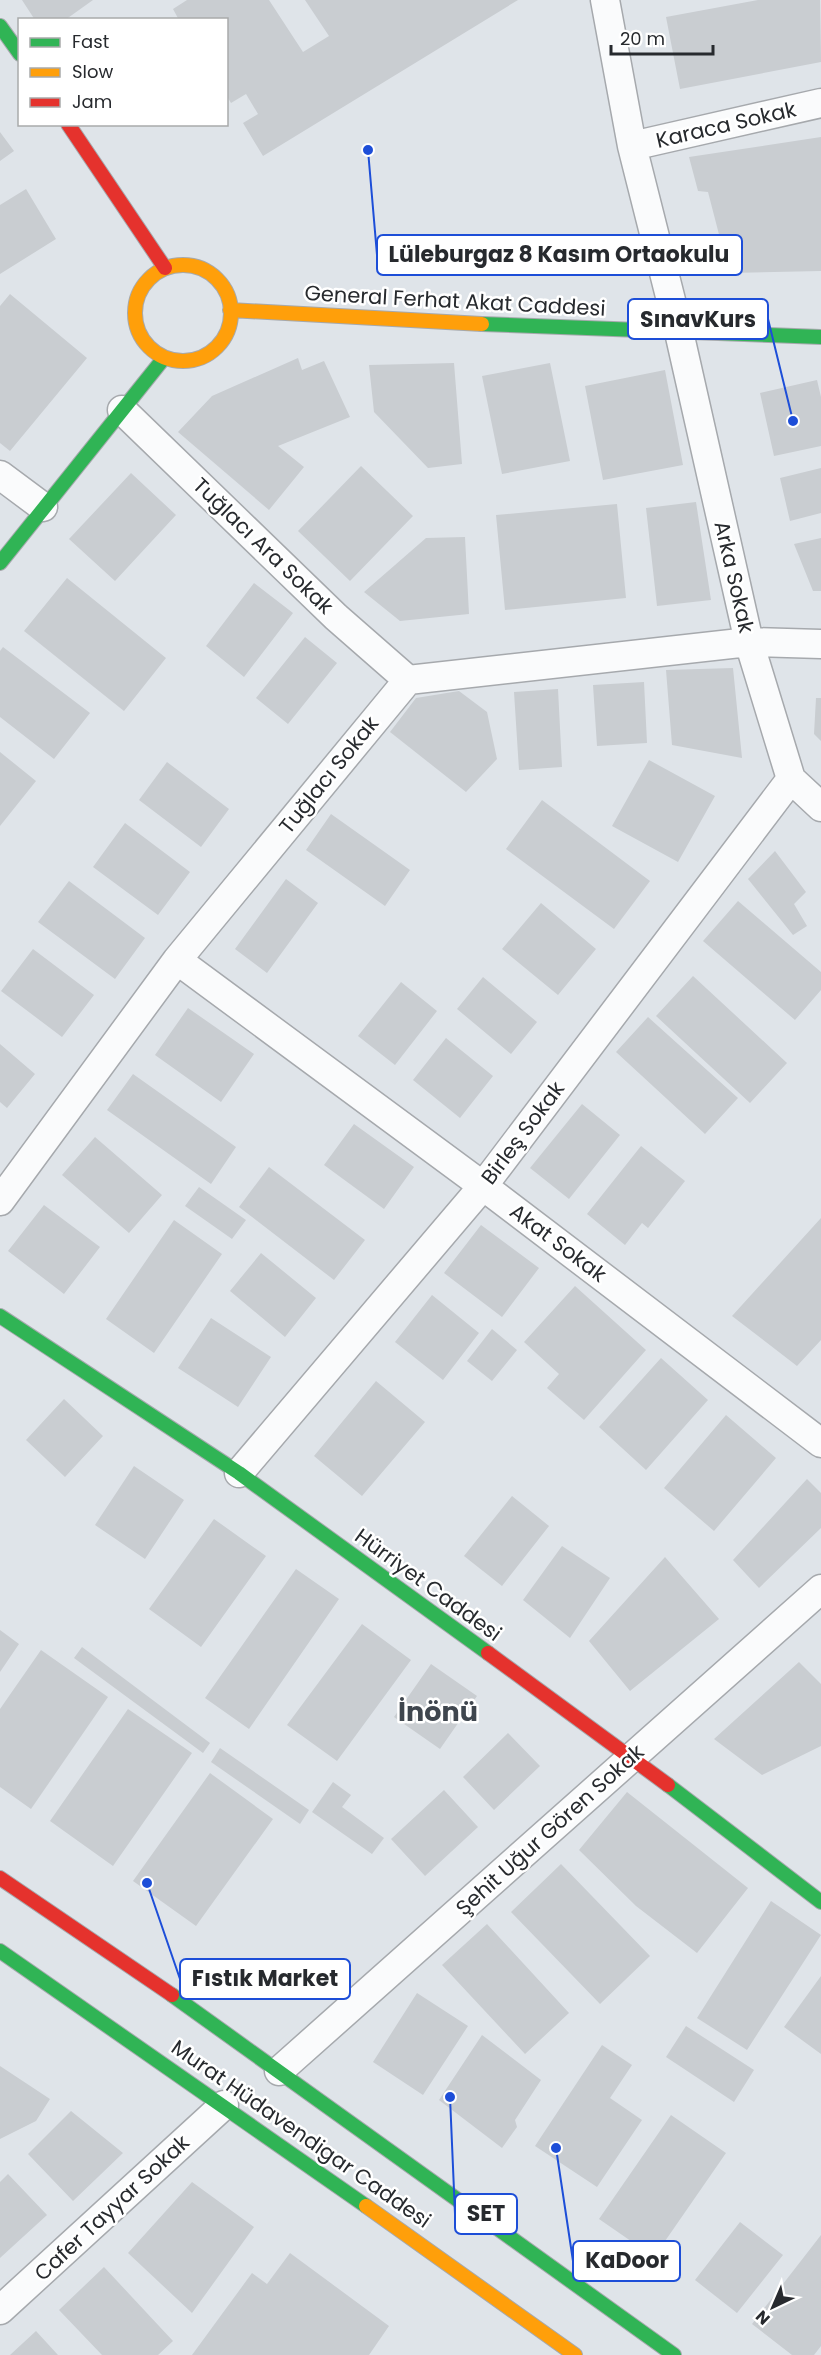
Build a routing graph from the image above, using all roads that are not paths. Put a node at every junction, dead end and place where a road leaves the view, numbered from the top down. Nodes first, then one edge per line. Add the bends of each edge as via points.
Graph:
1 (605, 0) edge
2 (0, 26) edge
3 (18, 51) edge
4 (821, 103) edge
5 (69, 126) edge
6 (632, 146) junction
7 (165, 268) junction
8 (231, 310) junction
9 (679, 332) junction
10 (821, 337) edge
11 (164, 358) junction
12 (122, 410) junction
13 (0, 475) edge
14 (43, 507) junction
15 (0, 563) edge
16 (749, 642) junction
17 (821, 644) edge
18 (408, 680) junction
19 (791, 779) junction
20 (821, 807) edge
21 (177, 960) junction
22 (483, 1186) junction
23 (0, 1201) edge
24 (0, 1316) edge
25 (821, 1443) edge
26 (239, 1473) junction
27 (821, 1589) edge
28 (632, 1758) junction
29 (0, 1878) edge
30 (821, 1902) edge
31 (0, 1951) edge
32 (279, 2072) junction
33 (224, 2105) junction
34 (0, 2310) edge
35 (575, 2355) edge
36 (674, 2355) edge

1 - 6 street, Arka Sokak
2 - 3 main road
4 - 6 street, Karaca Sokak
5 - 7 main road
6 - 9 street, Arka Sokak
7 - 8 main road via 180,265 209,273 228,296
7 - 11 main road via 151,276 135,304 135,320 145,342
8 - 9 main road, General Ferhat Akat Caddesi
8 - 11 main road via 222,341 211,352 196,360
9 - 10 main road, General Ferhat Akat Caddesi
9 - 16 street, Arka Sokak
11 - 12 main road
12 - 14 main road
12 - 18 street, Tuğlacı Ara Sokak
13 - 14 street
14 - 15 main road
16 - 17 street
16 - 18 street
16 - 19 street, Arka Sokak
18 - 21 street, Tuğlacı Sokak
19 - 20 street, Arka Sokak
19 - 22 street, Birleş Sokak
21 - 22 street, Akat Sokak
21 - 23 street, Tuğlacı Sokak
22 - 25 street, Akat Sokak
22 - 26 street, Birleş Sokak
24 - 26 main road, Hürriyet Caddesi
26 - 28 main road, Hürriyet Caddesi
27 - 28 street, Şehit Uğur Gören Sokak
28 - 30 main road, Hürriyet Caddesi
28 - 32 street, Şehit Uğur Gören Sokak
29 - 32 main road, Murat Hüdavendigar Caddesi
31 - 33 main road, Murat Hüdavendigar Caddesi
32 - 36 main road, Murat Hüdavendigar Caddesi
33 - 34 street, Cafer Tayyar Sokak
33 - 35 main road, Murat Hüdavendigar Caddesi

